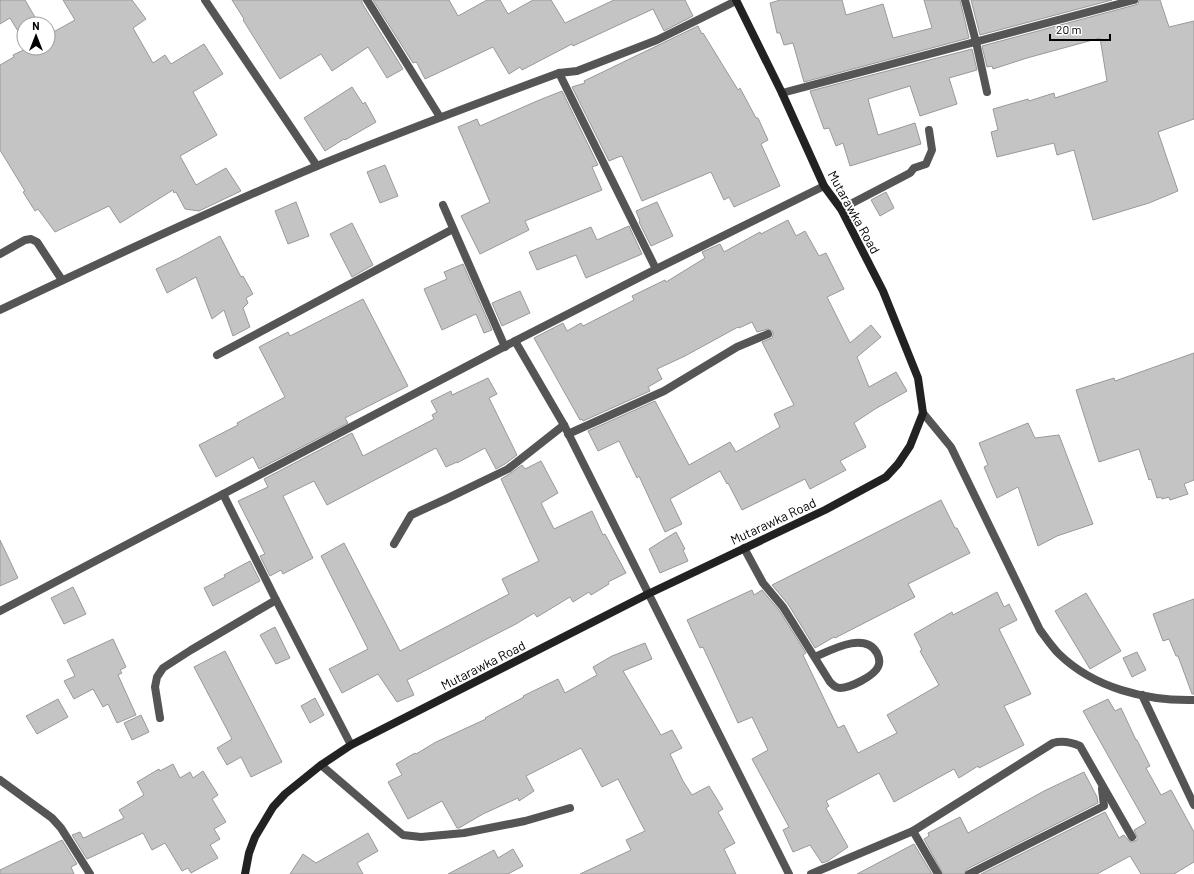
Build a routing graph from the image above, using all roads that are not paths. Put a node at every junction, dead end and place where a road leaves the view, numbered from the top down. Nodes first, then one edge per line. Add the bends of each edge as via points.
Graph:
1 (205, 0) edge
2 (367, 0) edge
3 (736, 0) edge
4 (965, 0) edge
5 (1134, 0) edge
6 (976, 42) junction
7 (559, 73) junction
8 (987, 92) dead end
9 (782, 93) junction
10 (440, 118) junction
11 (929, 130) dead end
12 (317, 166) junction
13 (824, 186) junction
14 (443, 205) dead end
15 (841, 209) junction
16 (453, 229) junction
17 (0, 254) edge
18 (656, 269) junction
19 (62, 280) junction
20 (0, 310) edge
21 (768, 334) dead end
22 (515, 341) junction
23 (504, 346) junction
24 (216, 355) dead end
25 (923, 413) junction
26 (564, 425) junction
27 (568, 434) junction
28 (223, 494) junction
29 (394, 544) dead end
30 (744, 548) junction
31 (648, 594) junction
32 (276, 600) junction
33 (0, 611) edge
34 (815, 657) junction
35 (1142, 696) junction
36 (1194, 700) edge
37 (160, 718) dead end
38 (351, 744) junction
39 (321, 765) junction
40 (0, 780) edge
41 (1102, 785) junction
42 (1194, 805) edge
43 (570, 808) dead end
44 (913, 831) junction
45 (1132, 837) dead end
46 (90, 874) edge
47 (245, 874) edge
48 (789, 874) edge
49 (811, 874) edge
50 (938, 874) edge
51 (969, 874) edge

1 - 12 street
2 - 10 street
3 - 7 street via 657,40 577,71
3 - 9 street, Mutarawka Road
4 - 6 street
5 - 6 street
6 - 8 street
6 - 9 street
7 - 10 street
7 - 18 street
9 - 13 street, Mutarawka Road
10 - 12 street
11 - 15 street via 932,150 926,164 914,168 910,173
12 - 19 street
13 - 15 street, Mutarawka Road
13 - 18 street
14 - 16 street
15 - 25 street, Mutarawka Road via 883,291 918,378
16 - 23 street
16 - 24 street
17 - 19 street via 31,239 37,242
18 - 22 street
19 - 20 street
21 - 27 street via 737,347 664,391
22 - 23 street
22 - 26 street
23 - 28 street
25 - 30 street, Mutarawka Road via 910,446 886,477 825,510
25 - 35 street via 950,447 1040,630 1058,653 1089,677
26 - 27 street
26 - 29 street via 508,469 411,515
27 - 31 street
28 - 32 street
28 - 33 street
30 - 31 street, Mutarawka Road
30 - 34 street via 763,583 784,607
31 - 38 street, Mutarawka Road
31 - 48 street
32 - 37 street via 163,668 157,677 155,687
32 - 38 street
34 - 34 street via 847,644 865,643 874,648 879,656 878,667 873,673 840,688 830,682
35 - 36 street
35 - 42 street
38 - 39 street, Mutarawka Road
39 - 43 street via 403,835 420,837 464,833 525,821
39 - 47 street, Mutarawka Road via 273,807 255,837
40 - 46 street via 52,818
41 - 44 street via 1080,746 1060,740
41 - 45 street
41 - 51 street via 1104,806
44 - 49 street
44 - 50 street

